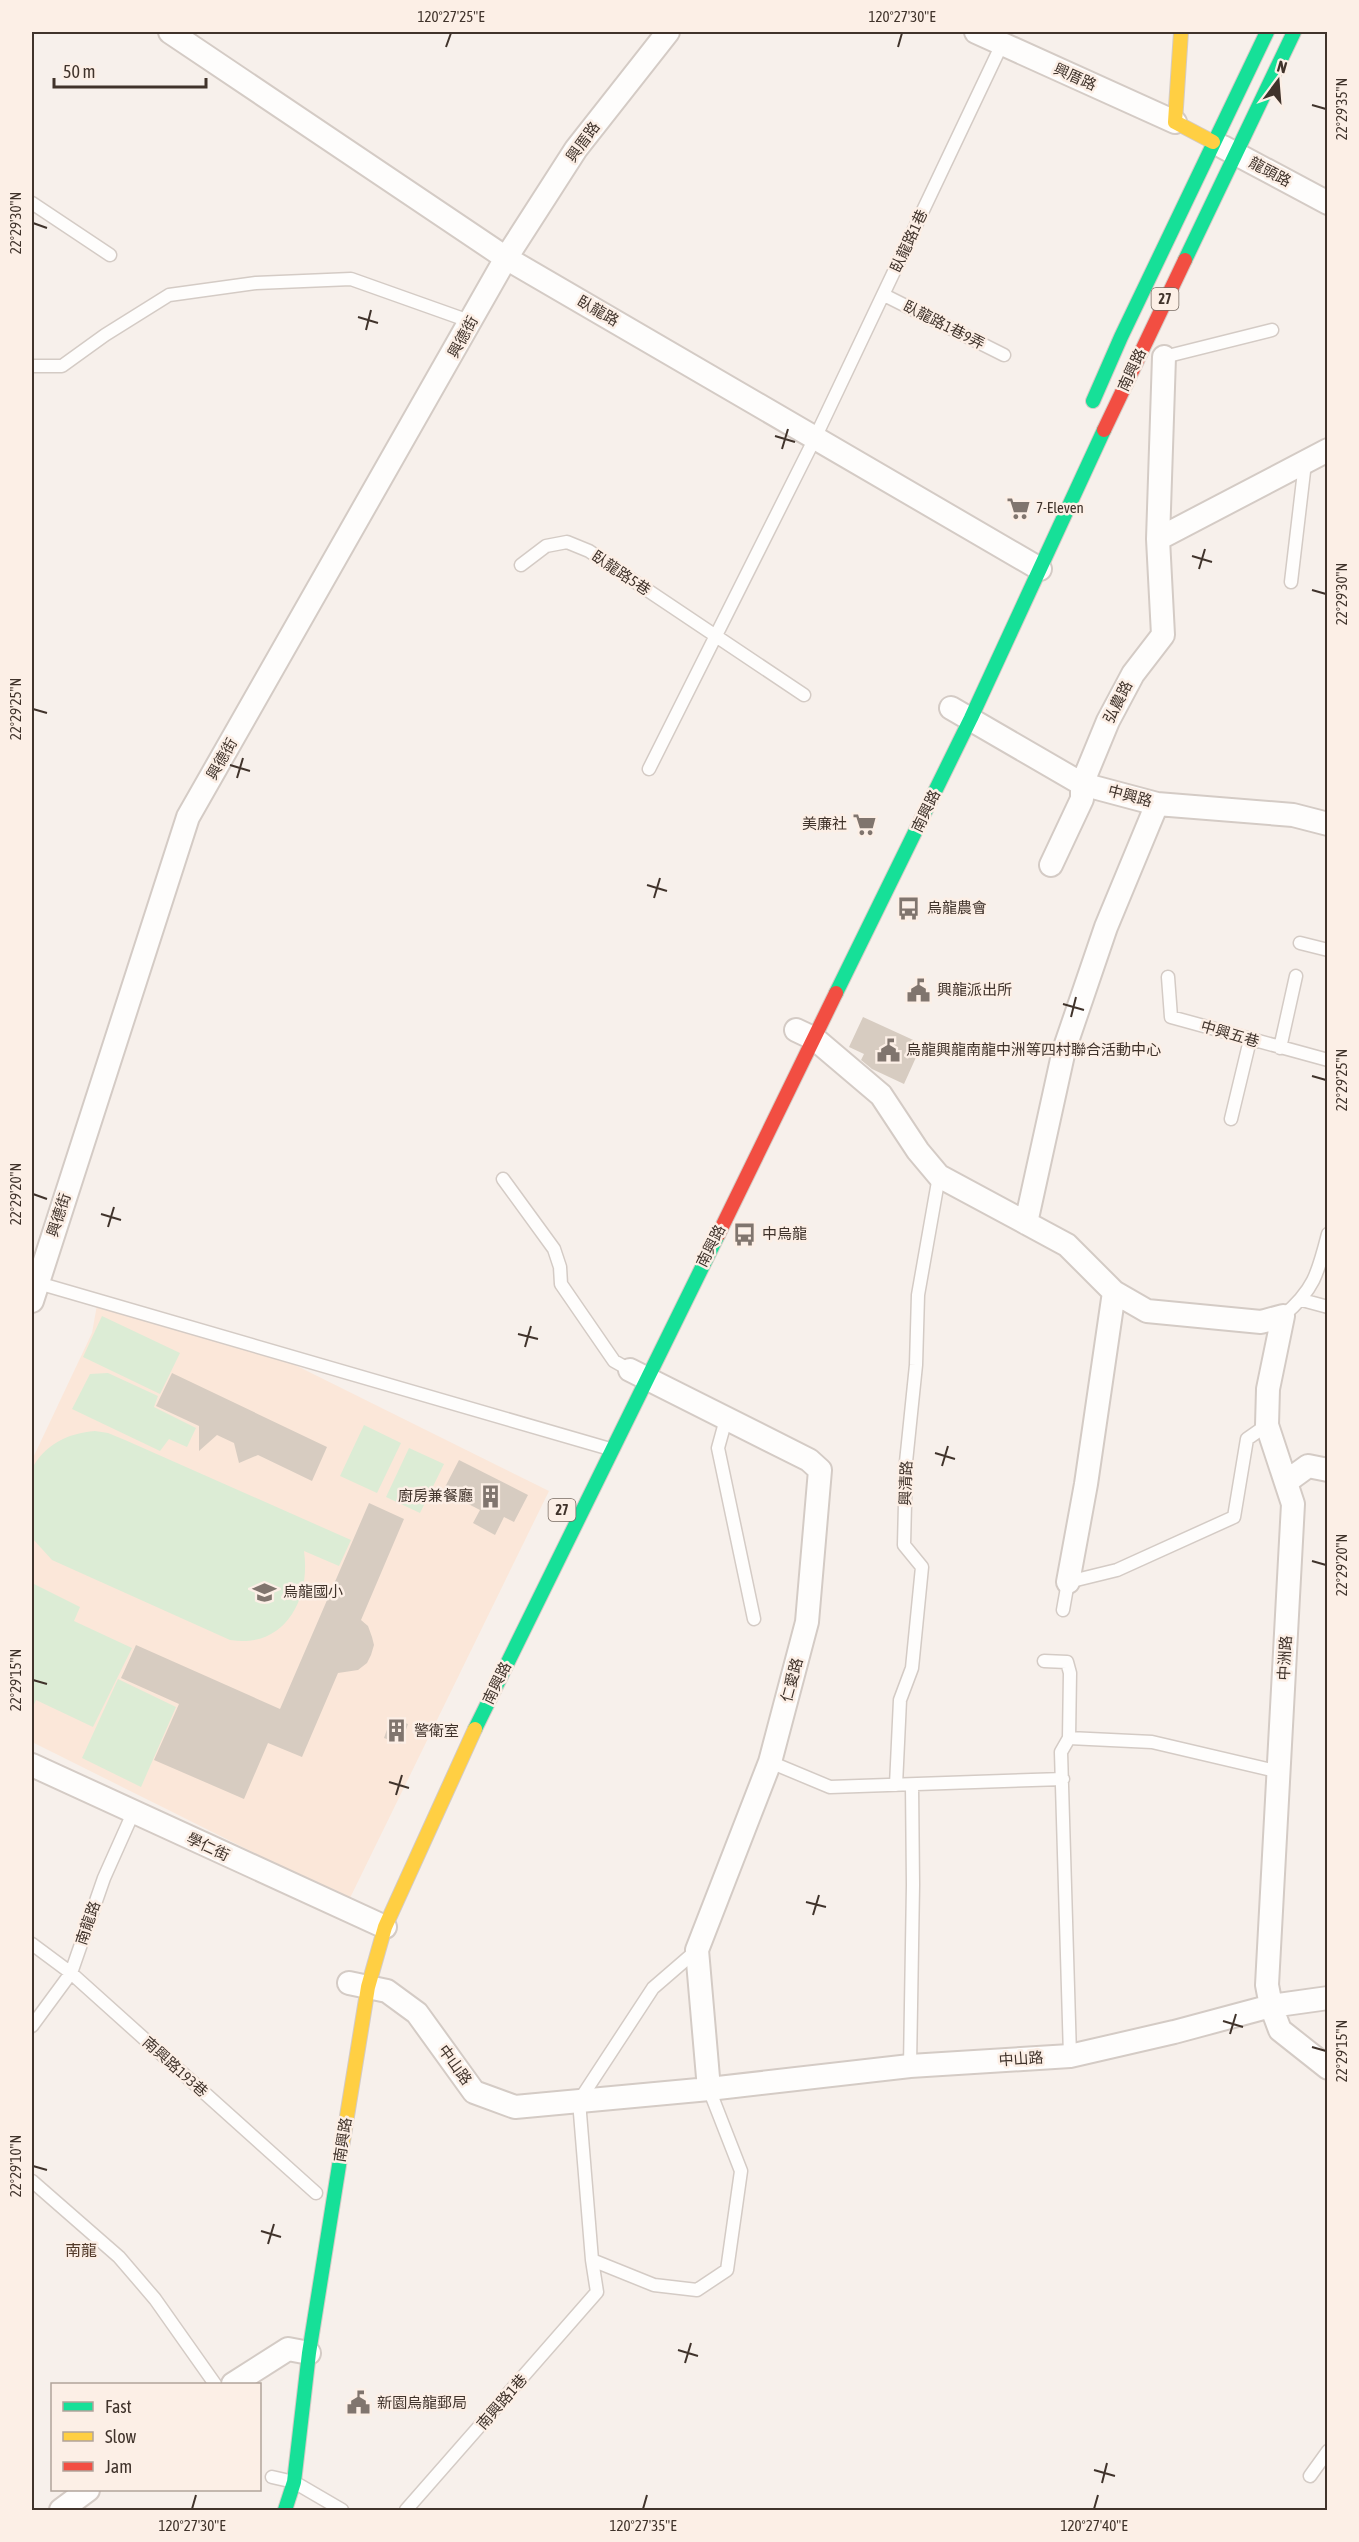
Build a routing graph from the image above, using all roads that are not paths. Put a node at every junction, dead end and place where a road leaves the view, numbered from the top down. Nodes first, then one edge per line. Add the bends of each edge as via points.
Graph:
1 (170, 32) edge
2 (668, 32) edge
3 (976, 32) edge
4 (1180, 32) edge
5 (1267, 32) edge
6 (1294, 32) edge
7 (1002, 44) junction
8 (1175, 122) junction
9 (1213, 142) junction
10 (1235, 153) junction
11 (1328, 202) edge
12 (32, 203) edge
13 (110, 255) dead end
14 (506, 258) junction
15 (884, 296) junction
16 (472, 321) junction
17 (1272, 330) dead end
18 (1121, 337) junction
19 (1143, 347) junction
20 (1004, 355) dead end
21 (1164, 357) junction
22 (32, 366) edge
23 (1089, 411) dead end
24 (815, 438) junction
25 (1328, 450) edge
26 (1305, 462) junction
27 (1158, 539) junction
28 (1027, 562) junction
29 (521, 565) dead end
30 (1292, 582) dead end
31 (716, 637) junction
32 (804, 695) dead end
33 (956, 711) junction
34 (649, 769) dead end
35 (1082, 784) junction
36 (1157, 804) junction
37 (1328, 824) edge
38 (1051, 865) dead end
39 (1300, 943) dead end
40 (1328, 950) edge
41 (1296, 976) dead end
42 (1168, 977) dead end
43 (800, 1032) junction
44 (1250, 1040) junction
45 (1280, 1048) junction
46 (1328, 1060) edge
47 (1231, 1119) dead end
48 (939, 1176) junction
49 (503, 1179) dead end
50 (1026, 1223) junction
51 (1328, 1234) edge
52 (34, 1292) edge
53 (1114, 1292) junction
54 (1302, 1300) junction
55 (1328, 1307) edge
56 (1283, 1316) junction
57 (634, 1372) junction
58 (726, 1419) junction
59 (1267, 1425) junction
60 (611, 1449) junction
61 (1328, 1470) edge
62 (1286, 1482) junction
63 (1068, 1581) junction
64 (1063, 1610) dead end
65 (754, 1619) dead end
66 (1044, 1661) dead end
67 (1069, 1738) junction
68 (770, 1762) junction
69 (32, 1766) edge
70 (1280, 1773) junction
71 (1063, 1779) junction
72 (896, 1785) junction
73 (912, 1785) junction
74 (133, 1813) junction
75 (371, 1919) junction
76 (32, 1944) edge
77 (697, 1950) junction
78 (71, 1973) junction
79 (354, 1984) junction
80 (1328, 1998) edge
81 (1271, 2006) junction
82 (32, 2026) edge
83 (1070, 2056) junction
84 (910, 2066) junction
85 (1328, 2068) edge
86 (709, 2090) junction
87 (579, 2101) junction
88 (32, 2181) edge
89 (316, 2193) dead end
90 (592, 2260) junction
91 (296, 2347) junction
92 (286, 2373) dead end
93 (214, 2383) edge
94 (236, 2383) edge
95 (1328, 2451) edge
96 (1310, 2476) dead end
97 (272, 2477) dead end
98 (294, 2482) junction
99 (87, 2491) edge
100 (61, 2511) edge
101 (285, 2511) edge
102 (342, 2511) edge
103 (406, 2511) edge

1 - 14 street, 臥龍路
2 - 14 street, 興厝路 via 576,149
3 - 7 street, 興厝路
4 - 8 main road
5 - 9 main road, 南興路 / 27
6 - 10 main road, 南興路 / 27
7 - 8 street, 興厝路
7 - 15 lane, 臥龍路1巷
8 - 9 main road, 興厝路
9 - 10 street, 龍頭路
9 - 18 main road, 南興路 / 27
10 - 11 street, 龍頭路
10 - 19 main road, 南興路 / 27
12 - 13 lane
14 - 16 street, 興德街
14 - 24 street, 臥龍路
15 - 20 lane, 臥龍路1巷9弄
15 - 24 lane, 臥龍路1巷
16 - 22 lane via 351,279 256,283 169,295 62,366
16 - 52 street, 興德街 via 189,818
17 - 21 lane
18 - 19 lane
18 - 23 main road, 南興路 / 27
19 - 21 lane
19 - 28 main road, 南興路 / 27
21 - 27 street, 弘農路
24 - 28 street, 臥龍路
24 - 31 lane
25 - 26 street
26 - 27 street
26 - 30 lane
27 - 35 street, 弘農路 via 1164,634 1133,674
28 - 33 main road, 南興路 / 27
29 - 31 lane, 臥龍路5巷 via 546,546 567,542 589,551
31 - 32 lane, 臥龍路5巷
31 - 34 lane
33 - 35 street, 中興路
33 - 43 main road, 南興路 / 27
35 - 36 street, 中興路
35 - 38 street, 弘農路 via 1082,799
36 - 37 street, 中興路 via 1293,814
36 - 50 street via 1106,927 1064,1050
39 - 40 lane
41 - 45 lane
42 - 44 lane, 中興五巷 via 1171,1017
43 - 48 street via 881,1095
43 - 57 main road, 南興路 / 27
44 - 45 lane, 中興五巷
44 - 47 lane
45 - 46 lane, 中興五巷
48 - 50 street
48 - 72 lane, 興清路 via 918,1296 906,1462 904,1545 922,1567 912,1668 900,1700
49 - 57 lane via 554,1249 561,1284 614,1361
50 - 53 street via 1067,1245
51 - 54 lane via 1318,1272
52 - 60 lane
53 - 56 street via 1147,1311 1261,1322
53 - 63 street
54 - 55 lane
54 - 56 lane
56 - 59 street, 中洲路 via 1268,1389
57 - 58 street, 仁愛路
57 - 60 main road, 南興路 / 27
58 - 65 lane via 718,1448
58 - 68 street, 仁愛路 via 809,1460 820,1470 807,1622
59 - 62 street, 中洲路
59 - 63 lane via 1247,1439 1234,1517 1117,1570
60 - 75 main road, 南興路 / 27 via 451,1778
61 - 62 street via 1308,1466
62 - 70 street, 中洲路 via 1293,1504
63 - 64 lane
66 - 67 lane via 1067,1662
67 - 70 lane via 1152,1742
67 - 71 lane via 1061,1752
68 - 72 lane via 830,1787
68 - 77 street, 仁愛路
69 - 74 street, 學仁街
70 - 81 street, 中洲路 via 1267,1985
71 - 73 lane
71 - 83 lane
72 - 73 lane
73 - 84 lane
74 - 75 street, 學仁街
74 - 78 lane, 南龍路 via 104,1878
75 - 79 main road, 南興路 / 27
76 - 78 lane, 南興路193巷
77 - 86 street, 仁愛路
77 - 87 lane via 653,1988
78 - 82 lane, 南龍路
78 - 89 lane, 南興路193巷
79 - 87 street, 中山路 via 387,1991 417,2013 474,2092 515,2107
79 - 91 main road, 南興路 / 27
80 - 81 street, 中山路
81 - 83 street, 中山路
81 - 85 street, 中洲路 via 1280,2030
83 - 84 street, 中山路
84 - 86 street, 中山路
86 - 87 street, 中山路
86 - 90 lane via 741,2171 727,2271 697,2290 654,2284
87 - 90 lane
88 - 93 lane via 119,2257 161,2307
90 - 103 lane, 南興路1巷 via 597,2292
91 - 92 main road, 南興路 / 27
91 - 94 street
91 - 98 main road, 南興路 / 27
95 - 96 lane
97 - 98 lane
98 - 101 main road, 南興路 / 27
98 - 102 lane
99 - 100 street

